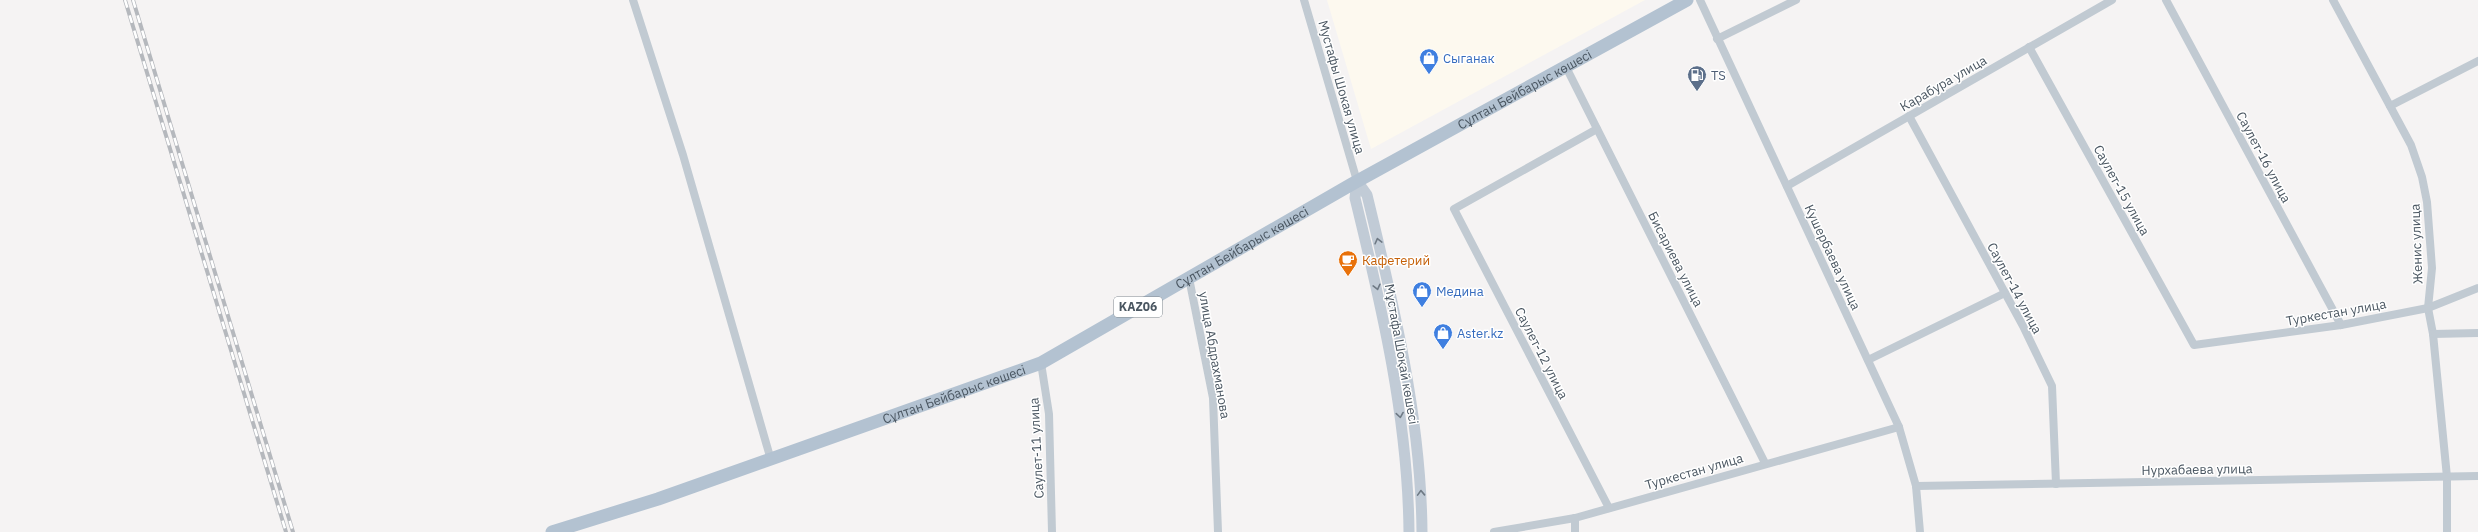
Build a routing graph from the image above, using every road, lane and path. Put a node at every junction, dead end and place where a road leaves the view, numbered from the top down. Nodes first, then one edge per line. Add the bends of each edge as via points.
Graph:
1 (633, 0) edge
2 (1304, 0) edge
3 (1687, 0) edge
4 (1700, 0) edge
5 (1796, 0) edge
6 (2112, 0) edge
7 (2166, 0) edge
8 (2333, 0) edge
9 (1717, 39) junction
10 (2030, 47) junction
11 (2478, 61) edge
12 (1566, 67) junction
13 (2390, 106) junction
14 (1909, 116) junction
15 (1597, 129) junction
16 (1357, 181) junction
17 (1787, 186) junction
18 (1189, 278) junction
19 (2478, 288) edge
20 (2005, 293) junction
21 (2428, 308) junction
22 (2341, 325) junction
23 (2478, 333) edge
24 (2433, 334) junction
25 (2194, 345) joint
26 (1868, 360) junction
27 (1041, 363) junction
28 (1898, 427) junction
29 (771, 460) junction
30 (1765, 463) junction
31 (2478, 476) edge
32 (2447, 477) junction
33 (2056, 484) junction
34 (1916, 486) junction
35 (1609, 508) junction
36 (1575, 518) junction
37 (552, 532) edge
38 (1052, 532) edge
39 (1218, 532) edge
40 (1409, 532) edge
41 (1422, 532) edge
42 (1494, 532) edge
43 (1575, 532) edge
44 (1920, 532) edge
45 (2447, 532) edge

1 - 29 street via 683,155
2 - 16 street, Мустафы Шокая улица
3 - 12 main road, Сұлтан Бейбарыс көшесі / KAZ06
4 - 9 street, Кушербаева улица
5 - 9 street
6 - 10 street, Карабура улица
7 - 22 street, Саулет-16 улица
8 - 13 street, Женис улица
9 - 17 street, Кушербаева улица
10 - 14 street, Карабура улица
10 - 25 street, Саулет-15 улица
11 - 13 street
12 - 15 street, Бисариева улица
12 - 16 main road, Сұлтан Бейбарыс көшесі / KAZ06
13 - 21 street, Женис улица via 2411,145 2427,202 2432,268
14 - 17 street, Карабура улица
14 - 20 street, Саулет-14 улица
15 - 30 street, Бисариева улица
15 - 35 street, Саулет-12 улица via 1454,209
16 - 18 main road, Сұлтан Бейбарыс көшесі / KAZ06
16 -> 40 street, Мұстафа Шоқай көшесі via 1356,198 1384,316 1407,462
41 -> 16 street, Мұстафа Шоқай көшесі via 1419,460 1396,313 1367,195
17 - 26 street, Кушербаева улица
18 - 27 main road, Сұлтан Бейбарыс көшесі / KAZ06
18 - 39 street, улица Абдрахманова via 1213,398
19 - 21 street, Туркестан улица
20 - 26 street
20 - 33 street, Саулет-14 улица via 2052,386
21 - 22 street, Туркестан улица
21 - 24 street, Женис улица
22 - 25 street, Туркестан улица
23 - 24 street
24 - 32 street, Женис улица
26 - 28 street, Кушербаева улица
27 - 29 main road, Сұлтан Бейбарыс көшесі / KAZ06
27 - 38 street, Саулет-11 улица via 1049,414
28 - 30 street, Туркестан улица
28 - 34 street, Кушербаева улица
29 - 37 main road, Сұлтан Бейбарыс көшесі / KAZ06 via 658,500
30 - 35 street, Туркестан улица
31 - 32 street, Нурхабаева улица
32 - 33 street, Нурхабаева улица
32 - 45 street, Женис улица
33 - 34 street, Нурхабаева улица
34 - 44 street, Кушербаева улица
35 - 36 street, Туркестан улица
36 - 42 street, Туркестан улица
36 - 43 street

